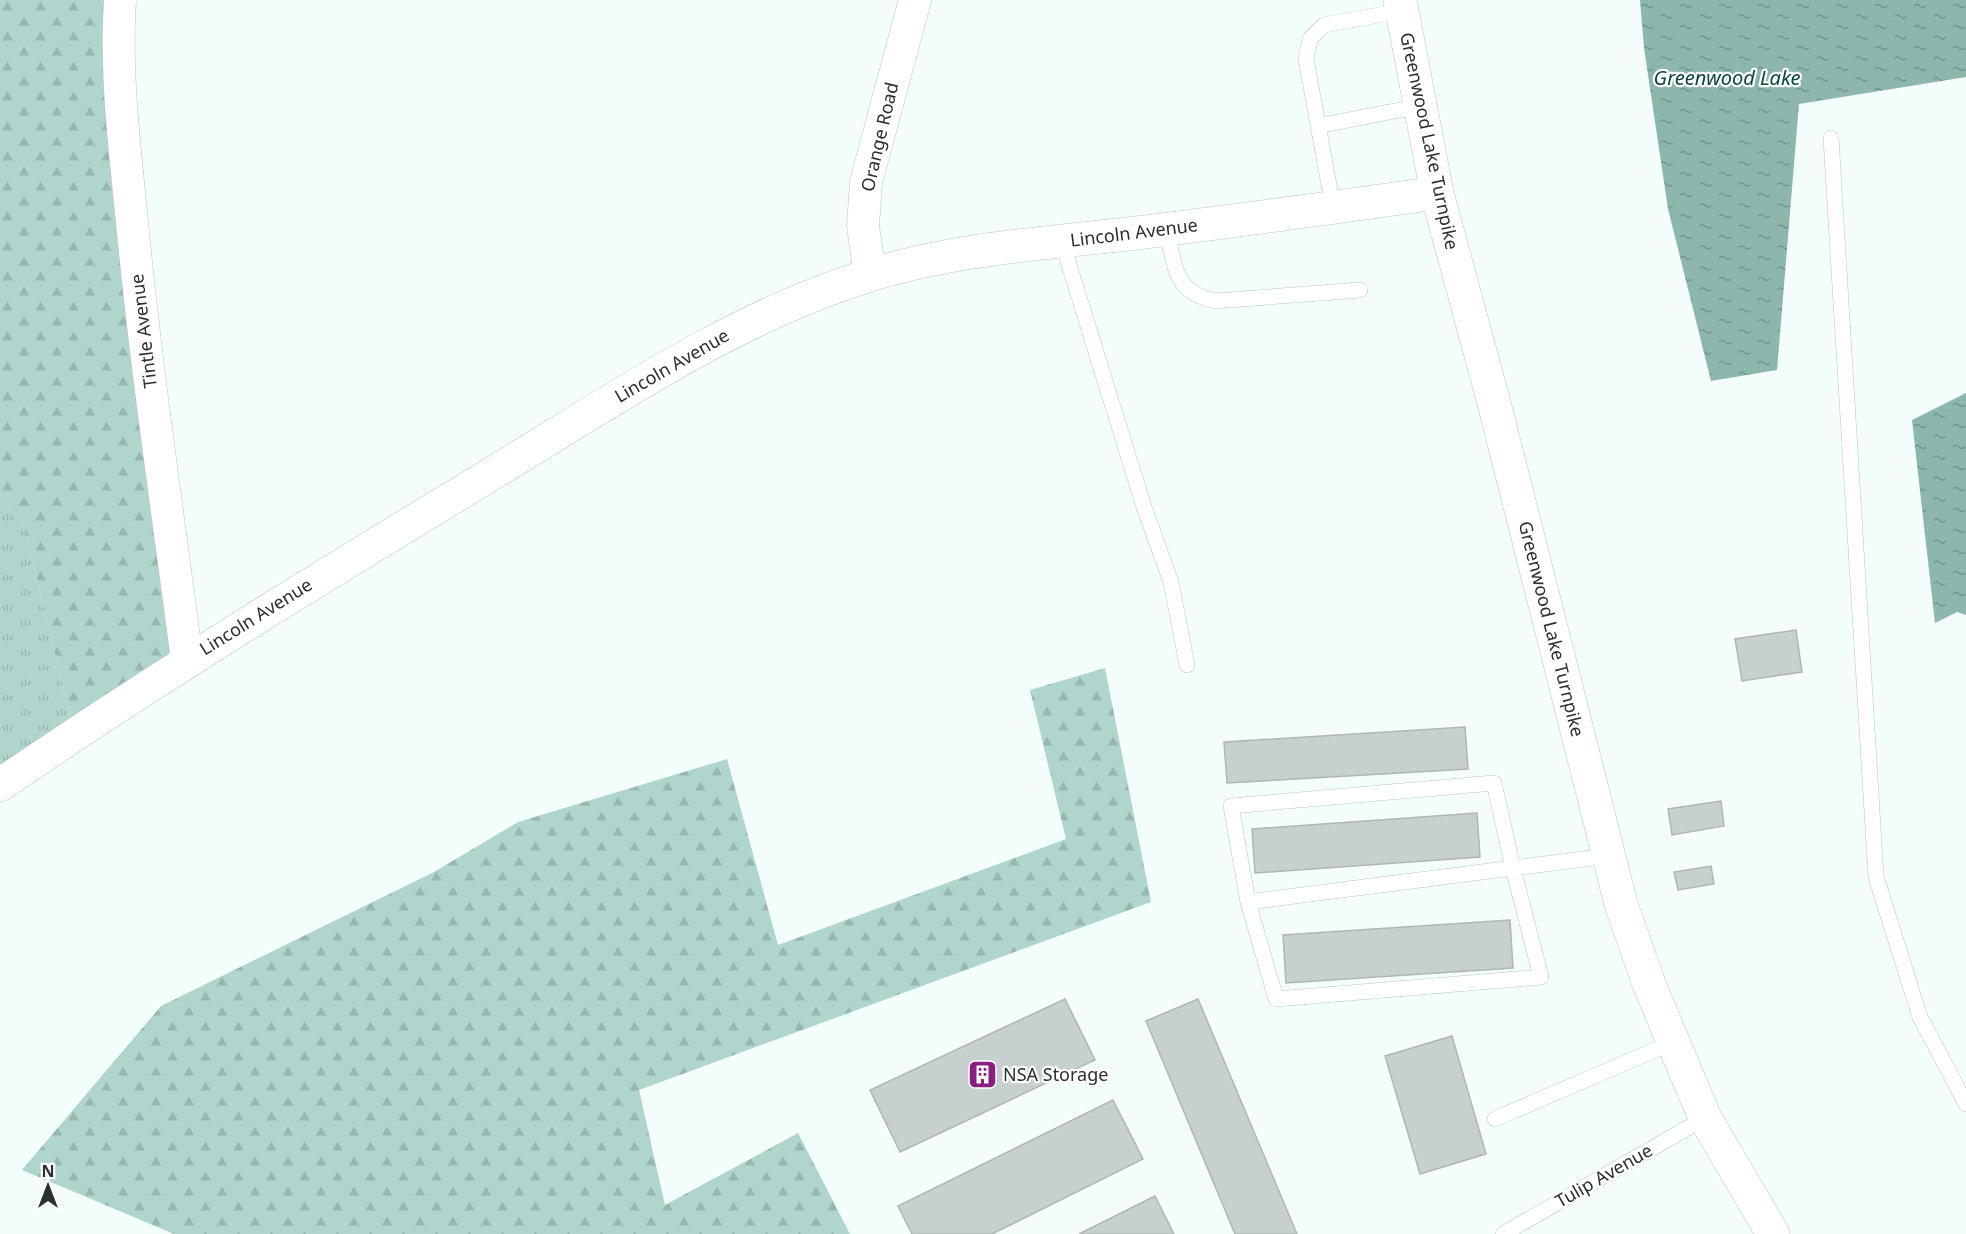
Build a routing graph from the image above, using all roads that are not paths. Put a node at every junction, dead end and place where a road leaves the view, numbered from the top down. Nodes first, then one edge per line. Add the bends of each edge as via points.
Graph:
1 (120, 0) edge
2 (915, 0) edge
3 (1401, 5) edge
4 (1420, 106) junction
5 (1318, 126) junction
6 (1831, 138) dead end
7 (1437, 193) junction
8 (1333, 207) junction
9 (1166, 230) junction
10 (1062, 242) junction
11 (870, 275) junction
12 (1360, 290) dead end
13 (187, 660) junction
14 (1187, 664) dead end
15 (0, 784) edge
16 (1608, 856) junction
17 (1513, 868) junction
18 (1248, 902) junction
19 (1673, 1042) junction
20 (1966, 1104) edge
21 (1705, 1118) junction
22 (1495, 1119) dead end
23 (1503, 1234) edge
24 (1773, 1234) edge

1 - 13 street, Tintle Avenue via 126,156 138,278
2 - 11 street, Orange Road via 866,182 863,226
3 - 4 street, Greenwood Lake Turnpike
3 - 5 lane via 1324,25 1310,39 1306,59
4 - 5 lane
4 - 7 street, Greenwood Lake Turnpike
5 - 8 lane
6 - 20 lane via 1876,877 1920,1017
7 - 8 street, Lincoln Avenue
7 - 16 street, Greenwood Lake Turnpike
8 - 9 street, Lincoln Avenue
9 - 10 street, Lincoln Avenue
9 - 12 lane via 1182,284 1195,296 1215,301
10 - 11 street, Lincoln Avenue via 950,255
10 - 14 lane via 1171,582
11 - 13 street, Lincoln Avenue via 769,313 696,350
13 - 15 street, Lincoln Avenue
16 - 17 lane
16 - 19 street, Greenwood Lake Turnpike via 1649,984
17 - 18 lane
17 - 18 lane via 1494,783 1231,806
17 - 18 lane via 1541,977 1276,999
19 - 21 street, Greenwood Lake Turnpike
19 - 22 lane
21 - 23 lane, Tulip Avenue
21 - 24 street, Greenwood Lake Turnpike

